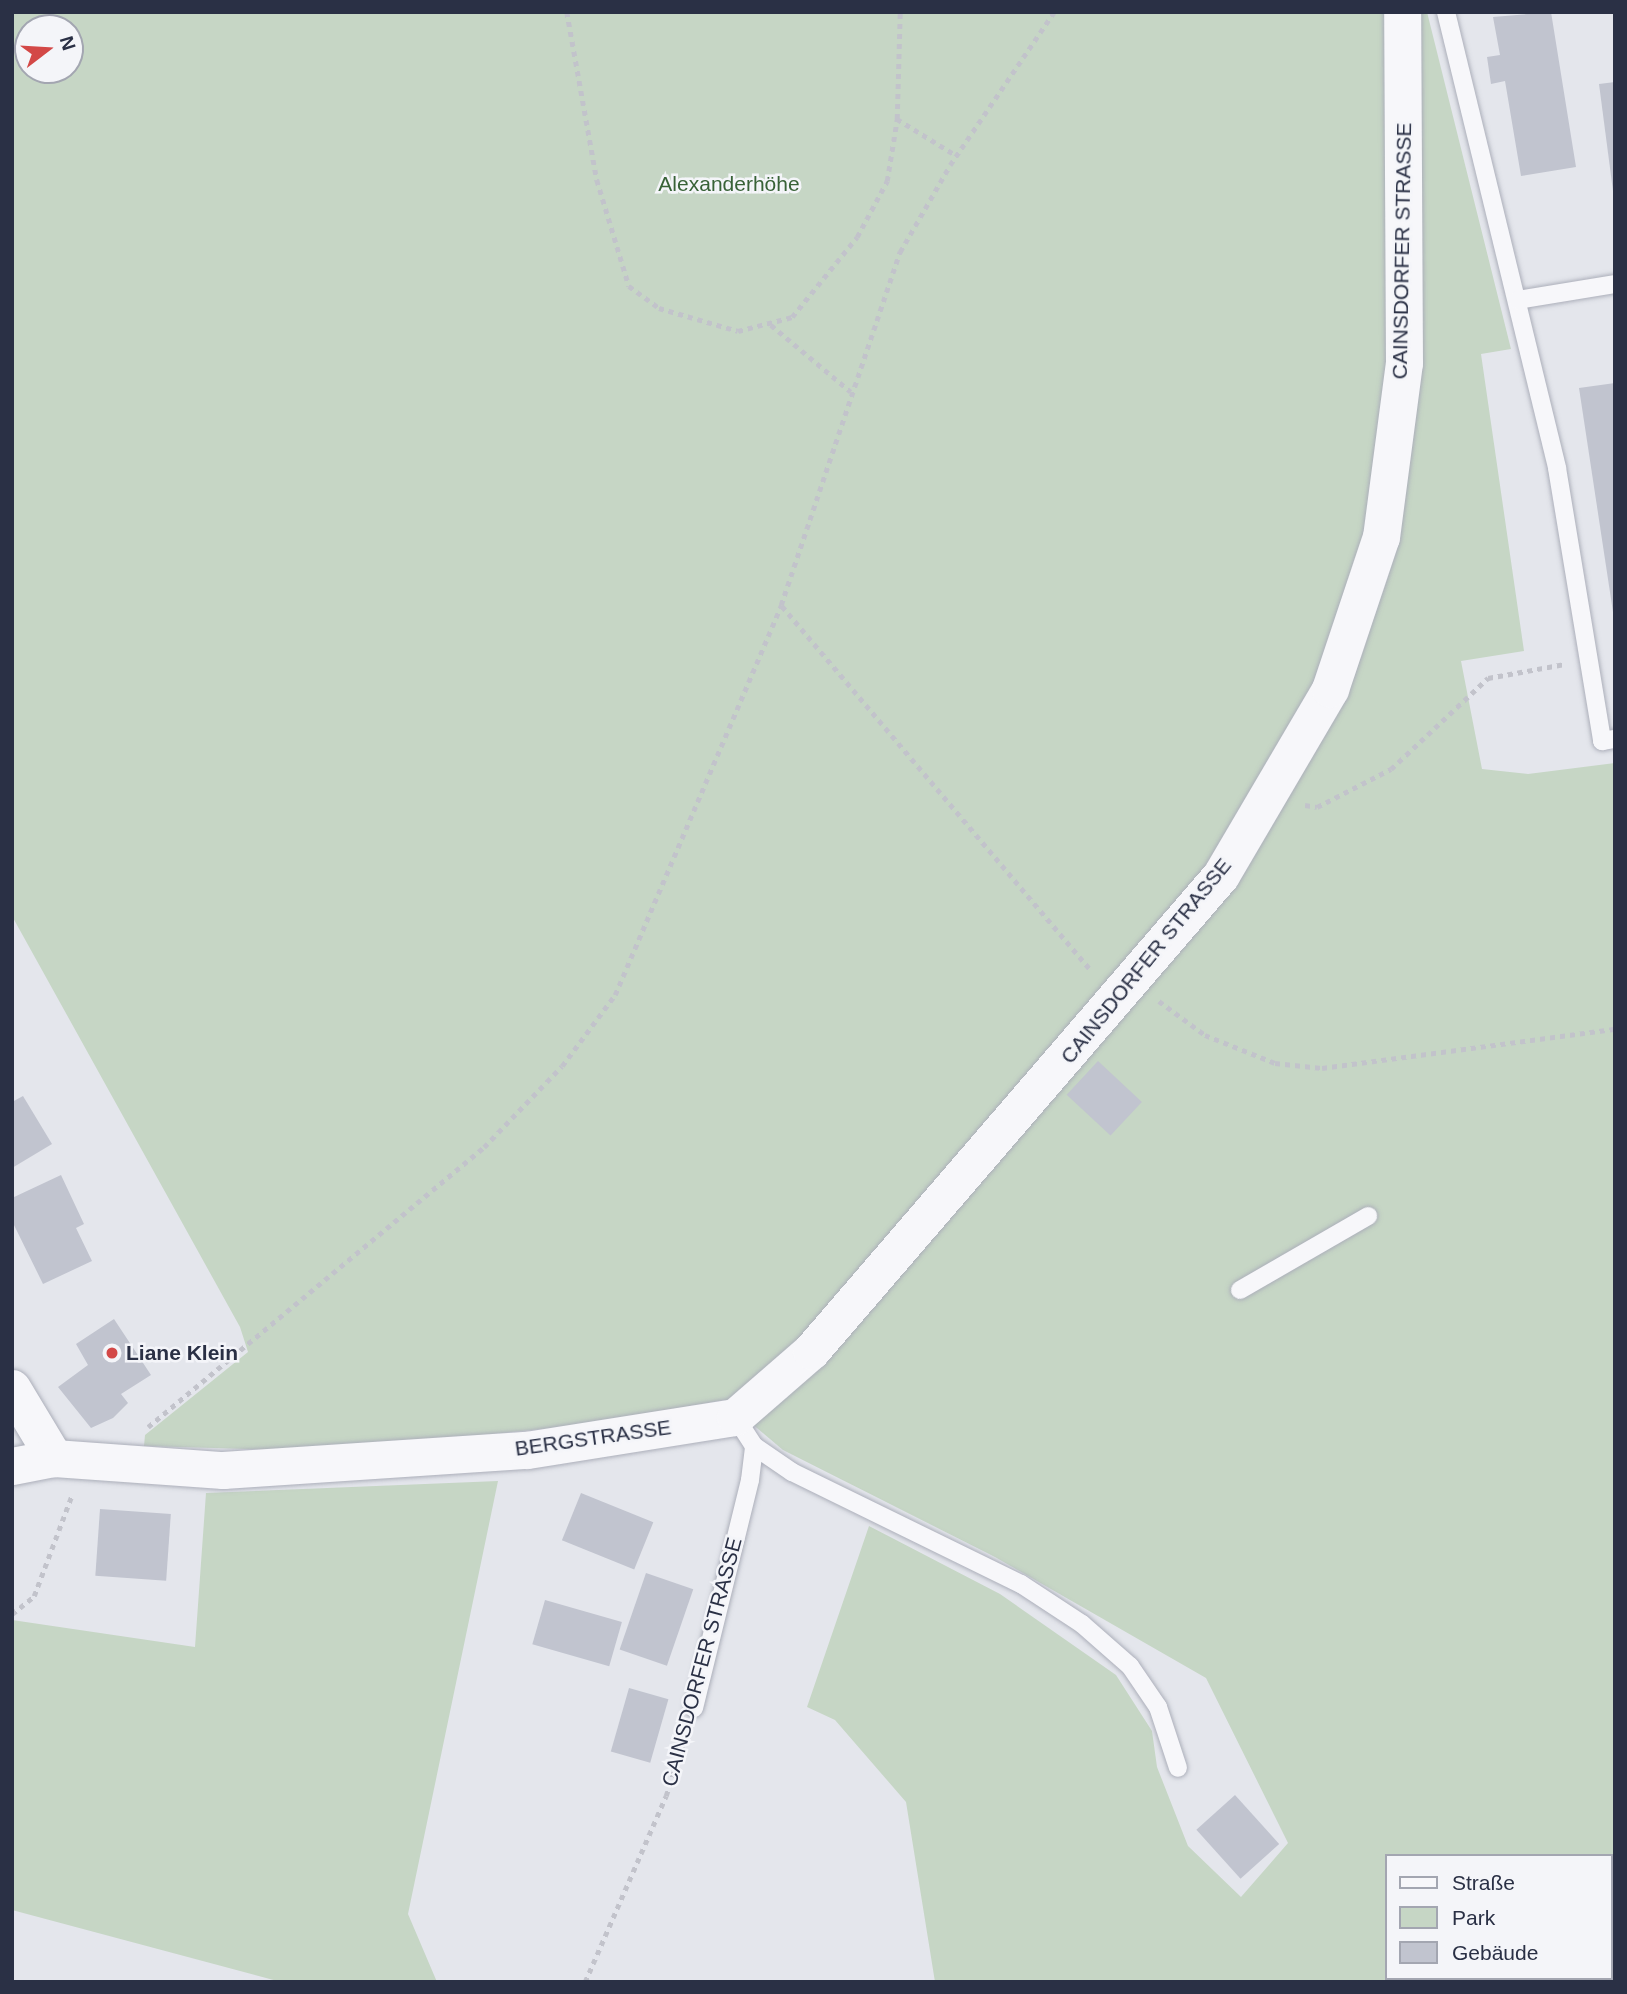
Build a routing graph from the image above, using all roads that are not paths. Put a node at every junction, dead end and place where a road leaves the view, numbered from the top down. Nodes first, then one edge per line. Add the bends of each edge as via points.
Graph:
1 (1402, 12) edge
2 (1446, 12) edge
3 (1615, 284) edge
4 (1518, 300) junction
5 (1615, 739) edge
6 (1367, 1216) dead end
7 (1240, 1290) dead end
8 (12, 1388) edge
9 (744, 1431) junction
10 (65, 1459) junction
11 (12, 1466) edge
12 (694, 1708) road end
13 (1178, 1768) dead end

1 - 9 street, CAINSDORFER STRASSE via 1404,363 1381,537 1330,689 1220,875
2 - 4 lane
3 - 4 lane
4 - 5 lane via 1557,468 1602,741
6 - 7 lane
8 - 10 street
9 - 10 street, BERGSTRASSE via 223,1470
9 - 12 lane, CAINSDORFER STRASSE
9 - 13 lane via 792,1472 1021,1584 1082,1624 1130,1666 1158,1707
10 - 11 street, BERGSTRASSE

